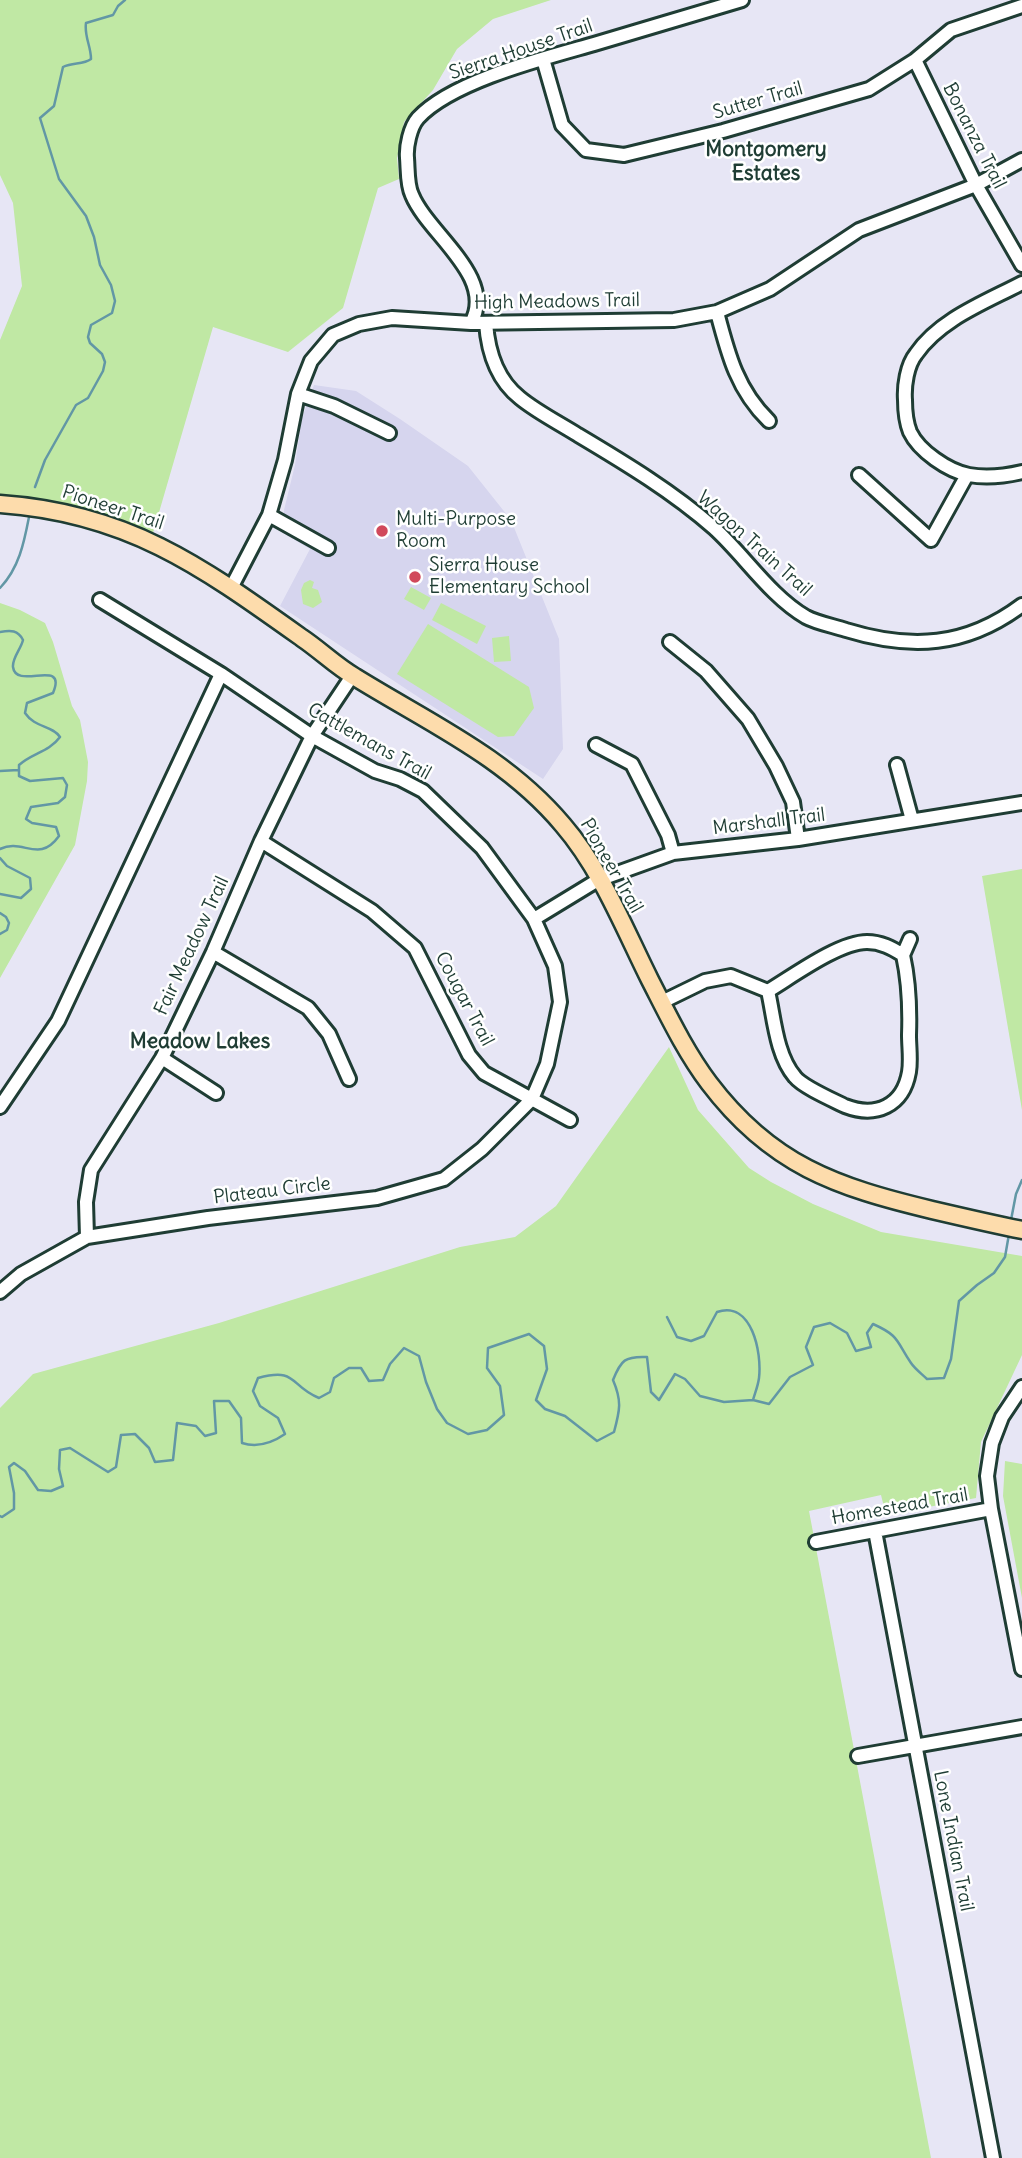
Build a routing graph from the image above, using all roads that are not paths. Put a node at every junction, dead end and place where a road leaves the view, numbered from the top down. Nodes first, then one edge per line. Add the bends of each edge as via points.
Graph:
1 (742, 0) edge
2 (1022, 6) edge
3 (543, 59) junction
4 (915, 60) junction
5 (1022, 160) edge
6 (976, 185) junction
7 (1022, 265) edge
8 (1022, 283) edge
9 (717, 312) junction
10 (471, 323) junction
11 (486, 323) junction
12 (298, 394) junction
13 (769, 421) dead end
14 (389, 433) dead end
15 (1022, 472) edge
16 (859, 475) dead end
17 (967, 475) junction
18 (0, 504) edge
19 (269, 515) junction
20 (328, 548) dead end
21 (232, 588) junction
22 (100, 600) dead end
23 (1022, 605) edge
24 (670, 642) dead end
25 (221, 674) junction
26 (352, 676) junction
27 (312, 736) junction
28 (596, 745) dead end
29 (897, 765) dead end
30 (1022, 803) edge
31 (912, 820) junction
32 (798, 839) junction
33 (261, 841) junction
34 (674, 853) junction
35 (598, 880) junction
36 (534, 919) junction
37 (910, 939) dead end
38 (213, 952) junction
39 (903, 955) junction
40 (768, 991) junction
41 (662, 1002) junction
42 (162, 1058) junction
43 (349, 1079) dead end
44 (216, 1093) dead end
45 (532, 1099) junction
46 (0, 1107) edge
47 (570, 1119) dead end
48 (1022, 1230) edge
49 (87, 1237) junction
50 (0, 1292) edge
51 (1022, 1387) edge
52 (991, 1509) junction
53 (875, 1531) junction
54 (816, 1542) dead end
55 (1022, 1668) edge
56 (1022, 1727) edge
57 (915, 1746) junction
58 (858, 1756) dead end
59 (993, 2158) edge

1 - 3 street, Sierra House Trail
2 - 4 street, Sutter Trail via 950,30
3 - 4 street, Sutter Trail via 562,125 586,150 624,155 869,89
3 - 10 street, Sierra House Trail via 456,90 416,119 406,149 411,194 434,231 465,264 476,296
4 - 6 street, Bonanza Trail
5 - 6 street, High Meadows Trail
6 - 7 street, Bonanza Trail
6 - 9 street, High Meadows Trail via 859,230 770,289
8 - 17 street via 943,327 915,355 907,376 910,432 923,450
9 - 11 street, High Meadows Trail via 674,320
9 - 13 street via 729,359 755,407
10 - 11 street, High Meadows Trail
10 - 12 street, High Meadows Trail via 392,318 332,335 312,361
11 - 23 street, Wagon Train Trail via 492,363 519,397 643,475 714,529 770,587 807,617 861,634 924,643 953,639 999,622
12 - 14 street
12 - 19 street, High Meadows Trail
15 - 17 street
16 - 17 street via 931,540
18 - 21 main road, Pioneer Trail via 72,514 129,531
19 - 20 street
19 - 21 street, High Meadows Trail
21 - 26 main road, Pioneer Trail
22 - 25 street, Cattlemans Trail
24 - 32 street via 706,671 748,719 793,802
25 - 27 street, Cattlemans Trail
25 - 46 street via 58,1021
26 - 27 street, Fair Meadow Trail
26 - 35 main road, Pioneer Trail via 442,727 515,776 565,827
27 - 33 street, Fair Meadow Trail
27 - 36 street, Cattlemans Trail via 423,791 482,848
28 - 34 street via 632,764
29 - 31 street
30 - 31 street, Marshall Trail
31 - 32 street, Marshall Trail
32 - 34 street, Marshall Trail
33 - 38 street, Fair Meadow Trail
33 - 45 street, Cougar Trail via 372,911 415,948 469,1055 484,1073
34 - 35 street, Marshall Trail
35 - 36 street, Marshall Trail
35 - 41 main road, Pioneer Trail
36 - 45 street, Cattlemans Trail via 555,966 559,1002 547,1064
37 - 39 street
38 - 42 street, Fair Meadow Trail
38 - 43 street via 307,1009 329,1034
39 - 40 street via 867,942 845,946
39 - 40 street via 909,979 909,1072 902,1091 889,1105 874,1111 836,1102 795,1078 782,1055
40 - 41 street via 731,976 705,981
41 - 48 main road, Pioneer Trail via 709,1084 744,1122 790,1160 863,1192
42 - 44 street
42 - 49 street, Fair Meadow Trail via 91,1170
45 - 47 street, Cougar Trail
45 - 49 street, Plateau Circle via 444,1179 377,1198
49 - 50 street, Plateau Circle
51 - 52 street via 992,1443
52 - 53 street, Homestead Trail
52 - 55 street
53 - 54 street, Homestead Trail
53 - 57 street, Lone Indian Trail
56 - 57 street
57 - 58 street
57 - 59 street, Lone Indian Trail

